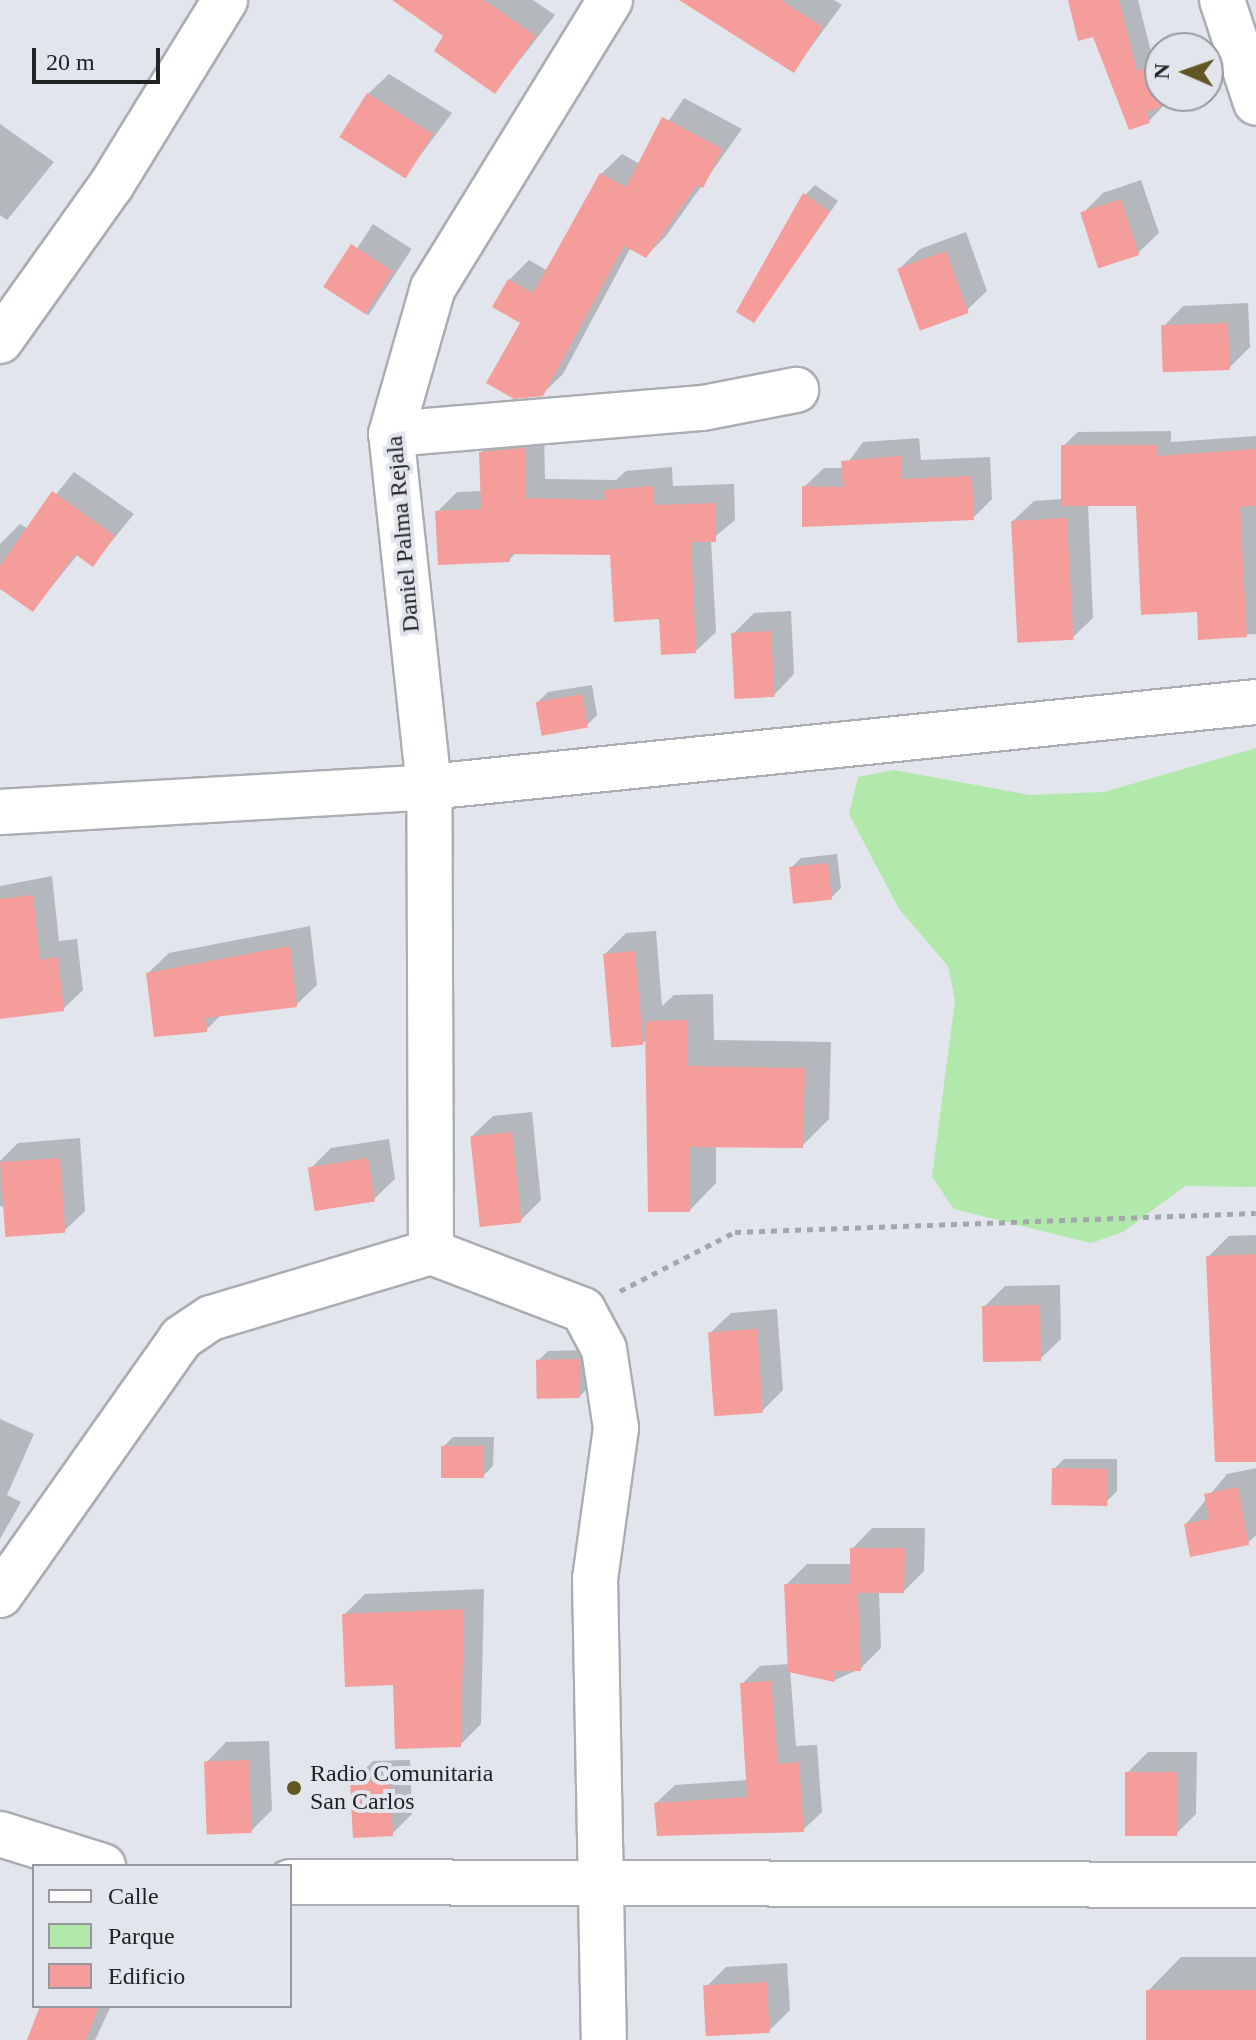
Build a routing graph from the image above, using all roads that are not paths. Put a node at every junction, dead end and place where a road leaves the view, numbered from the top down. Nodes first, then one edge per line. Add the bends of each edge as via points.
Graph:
1 (225, 0) edge
2 (610, 0) edge
3 (1222, 0) edge
4 (1256, 103) edge
5 (0, 341) edge
6 (796, 390) dead end
7 (391, 434) junction
8 (1256, 702) edge
9 (429, 787) junction
10 (0, 812) edge
11 (431, 1252) junction
12 (0, 1595) edge
13 (0, 1834) edge
14 (97, 1864) edge
15 (292, 1882) edge
16 (604, 1883) junction
17 (1256, 1885) edge
18 (604, 2040) edge

1 - 5 street via 121,171
2 - 7 street, Daniel Palma Rejala via 433,288
3 - 4 street
6 - 7 street via 703,408
7 - 9 street, Daniel Palma Rejala
8 - 9 street
9 - 10 street
9 - 11 street, Daniel Palma Rejala
11 - 12 street via 211,1318 181,1338
11 - 16 street via 583,1310 604,1349 616,1428 595,1579
13 - 14 street
15 - 16 street
16 - 17 street
16 - 18 street

